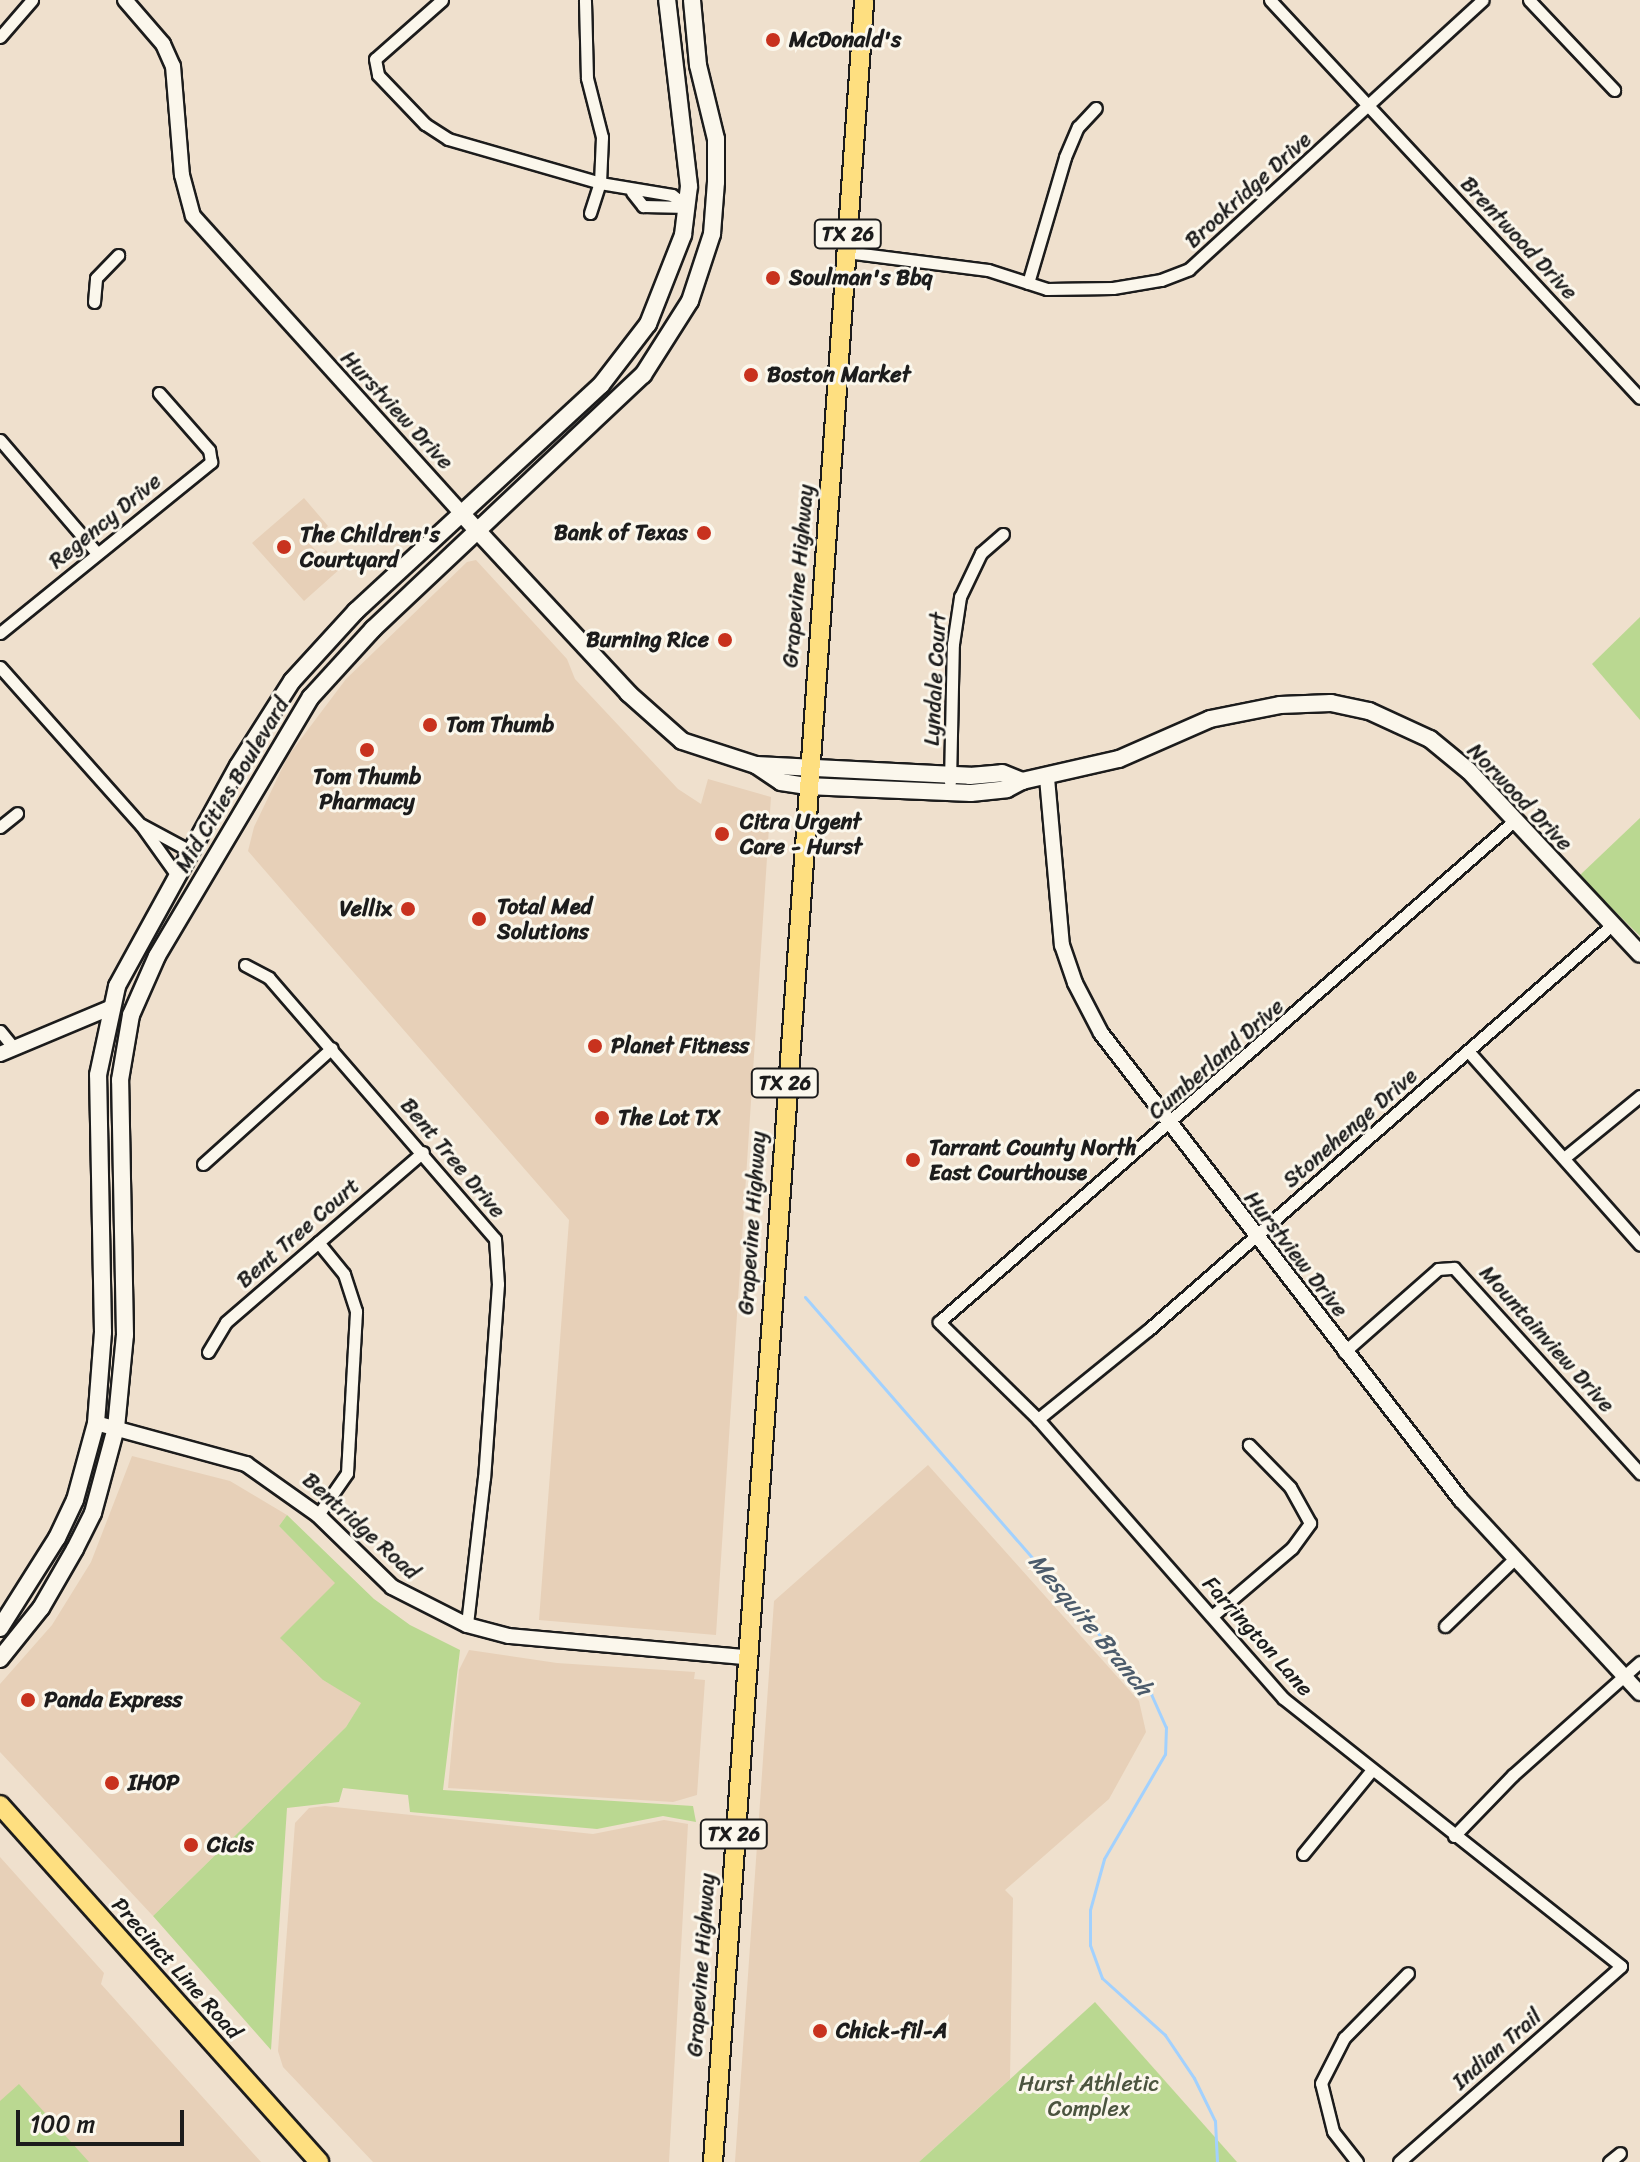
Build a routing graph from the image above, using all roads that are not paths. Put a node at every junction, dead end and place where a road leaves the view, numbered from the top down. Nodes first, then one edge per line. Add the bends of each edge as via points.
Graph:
1 (32, 0) edge
2 (125, 0) edge
3 (442, 0) edge
4 (585, 0) edge
5 (667, 0) edge
6 (692, 0) edge
7 (864, 0) edge
8 (1270, 0) edge
9 (1483, 0) edge
10 (1529, 0) edge
11 (0, 37) edge
12 (1614, 90) dead end
13 (1369, 105) junction
14 (1096, 108) dead end
15 (600, 183) junction
16 (688, 207) junction
17 (715, 207) junction
18 (590, 213) dead end
19 (846, 252) junction
20 (118, 255) dead end
21 (1028, 283) junction
22 (94, 302) dead end
23 (159, 393) dead end
24 (1640, 398) edge
25 (585, 401) junction
26 (601, 418) junction
27 (0, 440) edge
28 (461, 513) junction
29 (478, 531) junction
30 (1003, 534) dead end
31 (96, 552) junction
32 (0, 633) edge
33 (0, 667) edge
34 (292, 681) junction
35 (311, 697) junction
36 (950, 776) junction
37 (807, 778) junction
38 (1047, 778) junction
39 (1022, 781) junction
40 (950, 793) junction
41 (17, 813) dead end
42 (1515, 820) junction
43 (141, 825) junction
44 (0, 827) edge
45 (190, 851) junction
46 (176, 874) junction
47 (1612, 925) junction
48 (1640, 954) edge
49 (245, 965) dead end
50 (110, 1008) junction
51 (0, 1031) edge
52 (332, 1048) junction
53 (7, 1050) edge
54 (1468, 1051) junction
55 (120, 1093) junction
56 (1640, 1096) edge
57 (1170, 1125) junction
58 (423, 1152) junction
59 (1564, 1158) junction
60 (203, 1164) dead end
61 (1255, 1238) junction
62 (318, 1242) junction
63 (1640, 1245) edge
64 (939, 1322) joint
65 (208, 1352) dead end
66 (1344, 1352) junction
67 (1038, 1419) junction
68 (96, 1423) junction
69 (116, 1428) junction
70 (1249, 1445) dead end
71 (1640, 1473) edge
72 (318, 1515) junction
73 (1512, 1561) junction
74 (39, 1572) junction
75 (1212, 1616) junction
76 (467, 1625) junction
77 (27, 1626) junction
78 (1445, 1626) dead end
79 (0, 1628) edge
80 (745, 1657) junction
81 (0, 1659) edge
82 (1640, 1662) edge
83 (1625, 1676) junction
84 (1640, 1693) edge
85 (1371, 1771) junction
86 (2, 1803) edge
87 (1454, 1836) junction
88 (1303, 1854) dead end
89 (1621, 1966) joint
90 (1408, 1973) dead end
91 (1620, 2153) dead end
92 (319, 2162) edge
93 (713, 2162) edge
94 (1357, 2162) edge
95 (1399, 2162) edge
96 (1609, 2162) edge

1 - 11 street
2 - 28 street, Hurstview Drive via 163,44 173,66 182,175 193,216
3 - 15 street via 375,59 378,75 425,124 448,139
4 - 15 street via 587,78 602,137
5 - 16 main road, Mid Cities Boulevard via 688,144
6 - 17 main road, Mid Cities Boulevard via 698,65 716,139
7 - 19 main road, Grapevine Highway / TX 26
8 - 13 street, Brentwood Drive
9 - 13 street, Brookridge Drive
10 - 12 street
13 - 21 street, Brookridge Drive via 1189,269 1161,280 1087,290
13 - 24 street, Brentwood Drive
14 - 21 street via 1078,127 1065,157
15 - 16 street via 672,195
15 - 18 street
16 - 17 main road
16 - 25 main road, Mid Cities Boulevard via 675,258 648,324 629,355
17 - 26 main road, Mid Cities Boulevard via 707,256 690,301 643,375
19 - 21 street, Brookridge Drive via 988,270
19 - 37 main road, Grapevine Highway / TX 26
20 - 22 street via 96,278
23 - 31 street, Regency Drive via 196,435 211,462
25 - 26 main road
25 - 28 main road, Mid Cities Boulevard
26 - 29 main road, Mid Cities Boulevard
27 - 31 street
28 - 29 main road, Hurstview Drive
28 - 34 main road, Mid Cities Boulevard via 356,611
29 - 35 main road, Mid Cities Boulevard via 373,629
29 - 37 main road, Hurstview Drive via 667,732 700,749
30 - 36 street, Lyndale Court via 981,553 960,597 953,644
31 - 32 street, Regency Drive
33 - 43 street
34 - 35 main road
34 - 45 main road, Mid Cities Boulevard
35 - 55 main road, Mid Cities Boulevard via 157,956 131,1015
36 - 37 main road, Norwood Drive
36 - 39 main road, Norwood Drive via 1002,773
36 - 40 street, Lyndale Court
37 - 40 main road, Norwood Drive
37 - 80 main road, Grapevine Highway / TX 26
38 - 39 main road, Norwood Drive
38 - 42 main road, Norwood Drive via 1119,759 1210,719 1280,705 1331,703 1369,711 1430,739
38 - 57 street, Hurstview Drive via 1067,963 1101,1033
39 - 40 main road, Norwood Drive via 1007,789
41 - 44 street
42 - 47 main road, Norwood Drive
42 - 57 street, Cumberland Drive
43 - 45 street
43 - 46 street
45 - 46 main road, Mid Cities Boulevard
46 - 50 main road, Mid Cities Boulevard via 137,943
47 - 48 main road, Norwood Drive
47 - 54 street, Stonehenge Drive
49 - 52 street, Bent Tree Drive via 269,978
50 - 53 street
50 - 55 main road via 119,1030 112,1076
50 - 68 main road, Mid Cities Boulevard via 98,1075 103,1332
51 - 53 street
52 - 58 street, Bent Tree Drive
52 - 60 street
54 - 59 street
54 - 61 street, Stonehenge Drive
55 - 69 main road, Mid Cities Boulevard via 125,1335
56 - 59 street
57 - 61 street, Hurstview Drive
57 - 64 street, Cumberland Drive
58 - 62 street, Bent Tree Court
58 - 76 street, Bent Tree Drive via 475,1211 495,1239 498,1256 484,1477
59 - 63 street
61 - 66 street, Hurstview Drive
61 - 67 street, Stonehenge Drive
62 - 65 street, Bent Tree Court via 226,1322
62 - 72 street via 350,1286 356,1311 347,1473
64 - 67 street, Farrington Lane
66 - 71 street, Mountainview Drive via 1438,1269 1454,1268 1478,1288
66 - 73 street, Hurstview Drive
67 - 75 street, Farrington Lane
68 - 69 street, Bentridge Road
68 - 74 main road, Mid Cities Boulevard via 75,1500
69 - 72 street, Bentridge Road via 246,1464
69 - 77 main road, Mid Cities Boulevard via 93,1513
70 - 75 street via 1290,1487 1310,1523 1292,1548
72 - 76 street, Bentridge Road via 392,1587
73 - 78 street
73 - 83 street, Hurstview Drive
74 - 77 main road via 28,1594
74 - 79 main road, Mid Cities Boulevard
75 - 85 street, Farrington Lane via 1283,1698
76 - 80 street, Bentridge Road via 509,1636
77 - 81 main road, Mid Cities Boulevard
80 - 93 main road, Grapevine Highway / TX 26
82 - 83 street
83 - 84 street, Hurstview Drive
83 - 87 street via 1513,1775
85 - 87 street, Farrington Lane
85 - 88 street
86 - 92 main road, Precinct Line Road
87 - 89 street, Farrington Lane
89 - 95 street, Indian Trail
90 - 94 street via 1344,2038 1321,2083 1333,2131
91 - 96 street

